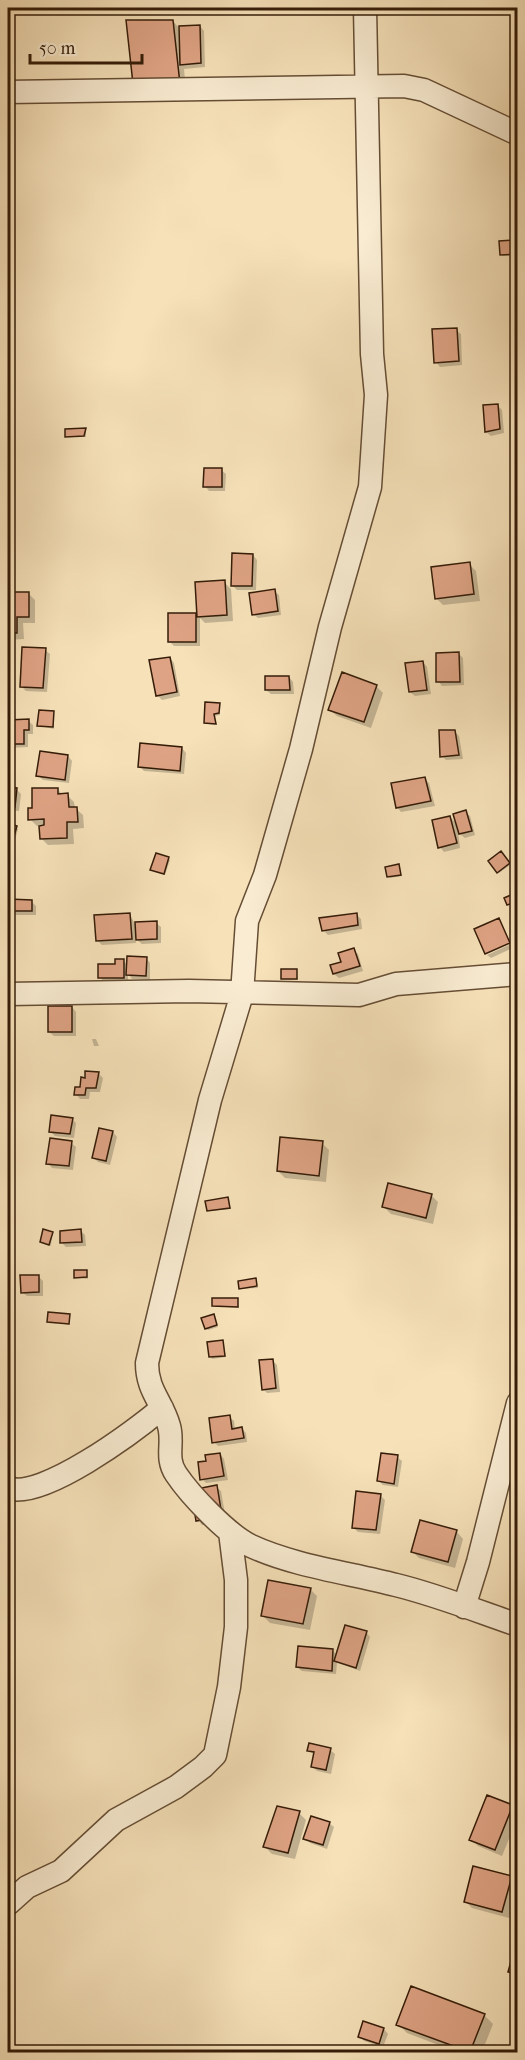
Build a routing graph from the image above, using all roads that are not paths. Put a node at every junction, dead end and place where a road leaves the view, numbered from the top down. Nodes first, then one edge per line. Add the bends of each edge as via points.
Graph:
1 (364, 8) edge
2 (365, 86) junction
3 (8, 92) edge
4 (518, 134) edge
5 (518, 974) edge
6 (8, 994) edge
7 (242, 994) junction
8 (518, 1403) edge
9 (162, 1408) junction
10 (8, 1488) edge
11 (231, 1532) junction
12 (464, 1607) junction
13 (518, 1625) edge
14 (8, 1904) edge

1 - 2 street
2 - 3 street
2 - 4 street via 424,90
2 - 7 street via 376,395 370,487 269,864 247,921
5 - 7 street via 396,984 359,995
6 - 7 street
7 - 9 street via 210,1100 147,1363 150,1388
8 - 12 street
9 - 10 street via 126,1438 63,1474 24,1491
9 - 11 street via 171,1430 169,1459 176,1474
11 - 12 street via 250,1546
11 - 14 street via 236,1627 215,1755 176,1787 116,1820 61,1871 27,1887
12 - 13 street

